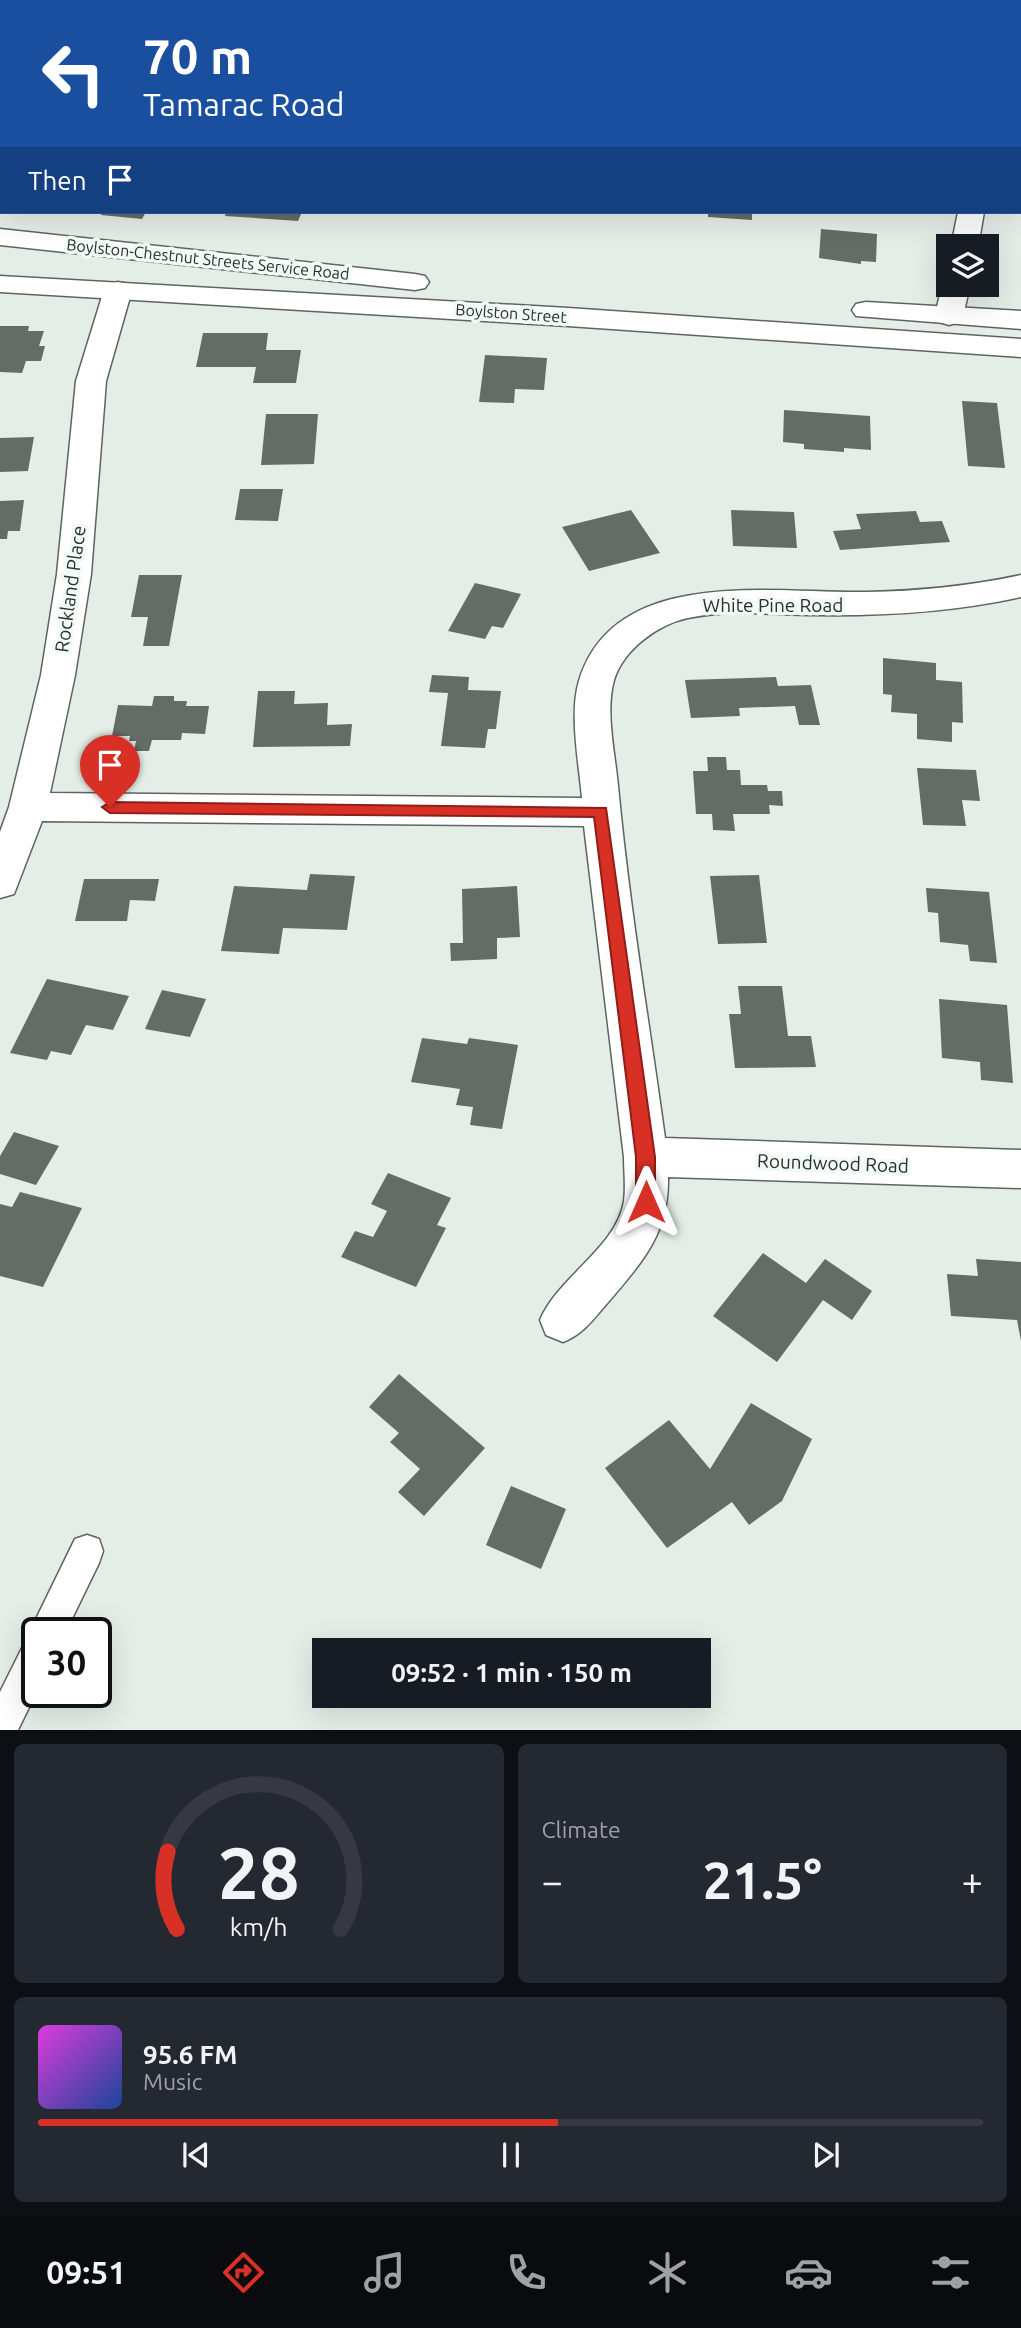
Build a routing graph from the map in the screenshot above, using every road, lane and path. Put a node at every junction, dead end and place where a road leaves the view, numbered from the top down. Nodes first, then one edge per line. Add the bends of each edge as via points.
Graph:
1 (31, 214) edge
2 (971, 214) edge
3 (967, 234) edge
4 (8, 237) edge
5 (0, 260) edge
6 (0, 284) edge
7 (507, 287) dead end
8 (118, 290) junction
9 (645, 296) dead end
10 (953, 297) edge
11 (839, 309) dead end
12 (949, 316) junction
13 (1021, 320) edge
14 (1021, 348) edge
15 (1021, 586) edge
16 (28, 807) junction
17 (601, 812) junction
18 (0, 883) edge
19 (646, 1157) junction
20 (1021, 1169) edge
21 (563, 1320) dead end
22 (87, 1551) dead end
23 (55, 1617) edge
24 (21, 1686) edge
25 (0, 1729) edge

1 - 4 main road
2 - 3 main road
4 - 5 main road, Boylston-Chestnut Streets Service Road via 428,283
6 - 8 main road, Boylston Street
7 - 9 main road, Boylston Street
8 - 14 main road, Boylston Street
8 - 16 main road, Rockland Place via 91,382 74,574 58,675
10 - 12 main road
11 - 12 main road
12 - 13 main road
15 - 17 main road, White Pine Road via 927,602 728,602 687,606 655,617 627,636 607,658 596,682
16 - 17 main road
16 - 18 main road, Rockland Place
17 - 19 main road, White Pine Road
19 - 20 main road, Roundwood Road
19 - 21 main road, White Pine Road via 646,1202 631,1242
22 - 23 lane
24 - 25 lane

